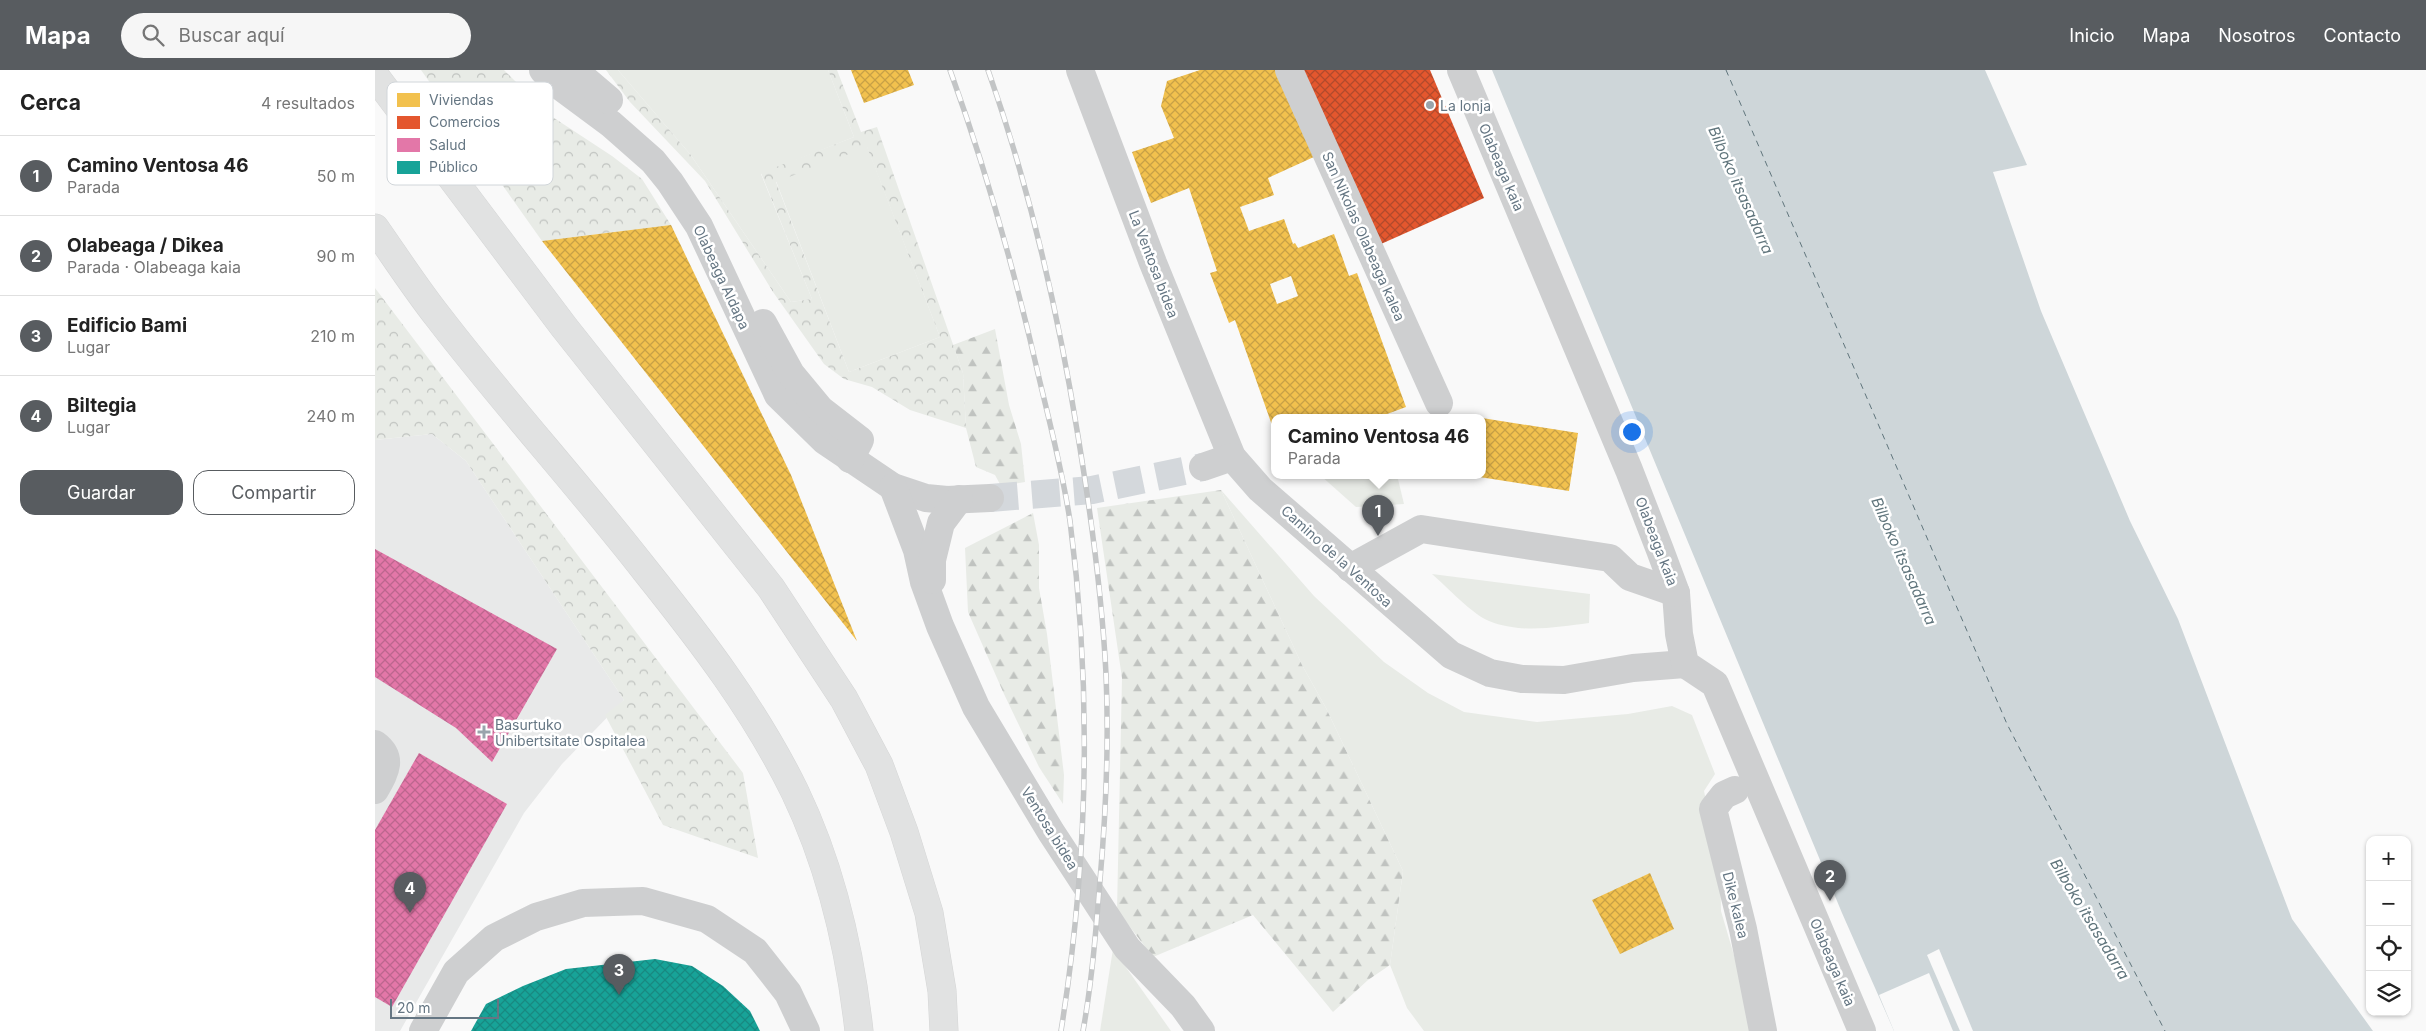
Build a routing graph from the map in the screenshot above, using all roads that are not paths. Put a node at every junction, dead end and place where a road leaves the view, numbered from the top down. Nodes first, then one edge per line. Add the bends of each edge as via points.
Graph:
1 (543, 70) edge
2 (574, 70) edge
3 (1080, 70) edge
4 (1289, 70) edge
5 (1461, 70) edge
6 (377, 79) edge
7 (387, 92) edge
8 (457, 185) edge
9 (375, 228) edge
10 (1439, 403) dead end
11 (1232, 457) junction
12 (850, 459) junction
13 (1203, 467) tunnel mouth
14 (893, 488) junction
15 (990, 498) tunnel mouth
16 (959, 499) junction
17 (1350, 568) junction
18 (1677, 593) junction
19 (932, 604) junction
20 (1685, 664) junction
21 (375, 744) edge
22 (375, 790) edge
23 (1735, 790) dead end
24 (423, 1031) edge
25 (806, 1031) edge
26 (859, 1031) edge
27 (944, 1031) edge
28 (1201, 1031) edge
29 (1763, 1031) edge
30 (1863, 1031) edge

1 - 12 street, Olabeaga Aldapa via 611,124 671,182 699,226 778,395 825,441
2 - 12 street via 632,118 686,173 717,221 767,332 791,374 820,409 860,440
3 - 11 street, La Ventosa bidea via 1153,263
4 - 10 street, San Nikolas Olabeaga kalea
5 - 18 street, Olabeaga kaia via 1629,470
6 - 7 highway
8 - 27 highway via 771,588 844,699 879,765 929,913 942,991
9 - 26 highway via 438,318 604,518 706,648 759,725 795,792 815,838 846,943
11 - 13 street
11 - 17 street, Camino de la Ventosa via 1260,489
12 - 14 street, Olabeaga Aldapa
14 - 16 street, Olabeaga Aldapa via 926,498
14 - 19 street, Ventosa bidea via 917,550 923,582
15 - 16 street, Olabeaga Aldapa
16 - 19 street, Ventosa bidea via 941,523 932,560
17 - 18 street via 1421,529 1610,558 1630,577
17 - 20 street, Camino de la Ventosa via 1451,655 1490,673 1522,679 1564,680 1633,668
18 - 20 street, Olabeaga kaia via 1679,634
19 - 28 street, Ventosa bidea via 976,706 1051,832 1127,948 1183,1006
20 - 30 street, Olabeaga kaia via 1715,684
21 - 22 street via 387,758 387,769
23 - 29 street, Dike kalea via 1724,795 1713,809 1743,929
24 - 25 street via 456,972 494,938 536,917 583,903 643,901 707,919 755,951 788,993

